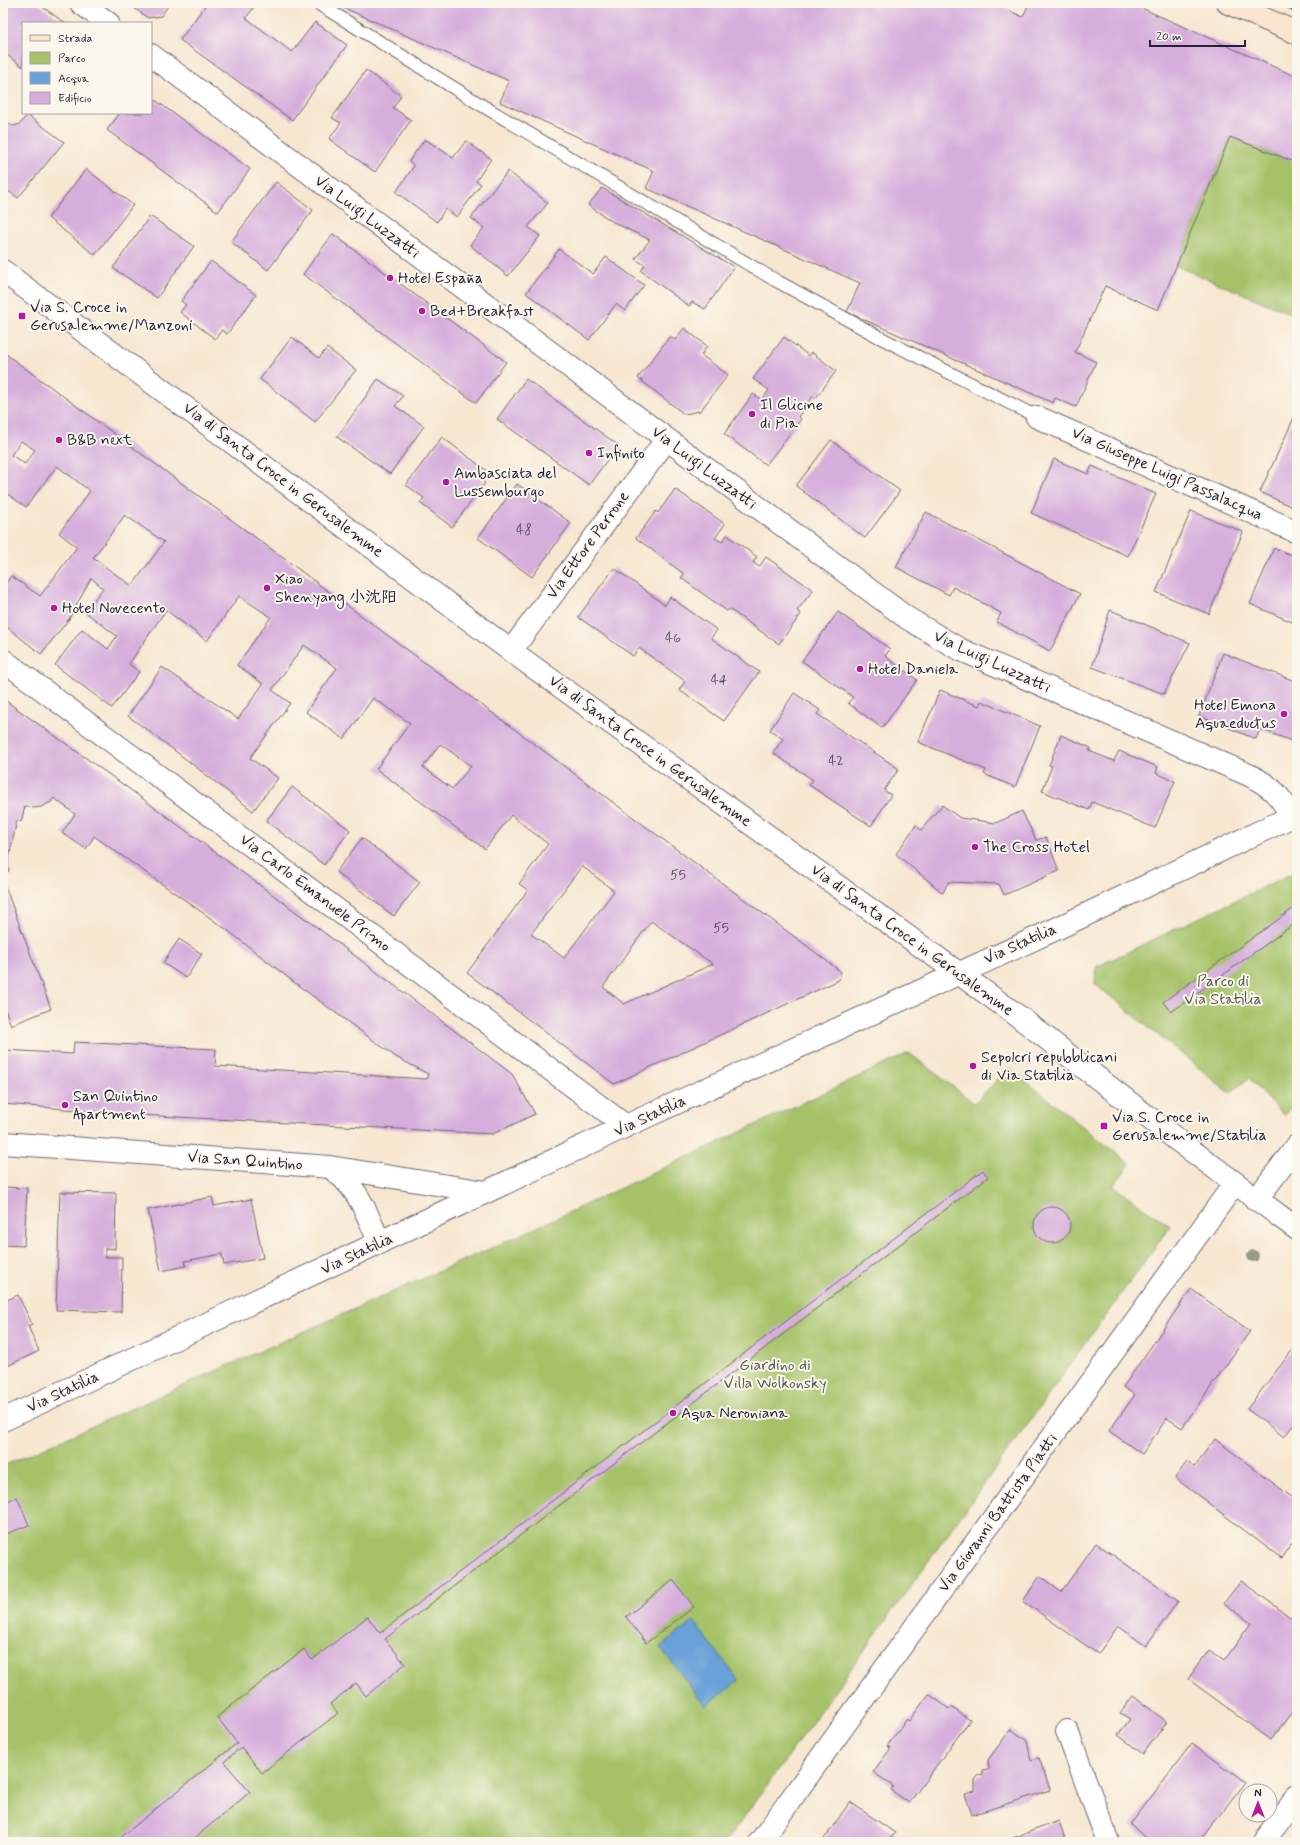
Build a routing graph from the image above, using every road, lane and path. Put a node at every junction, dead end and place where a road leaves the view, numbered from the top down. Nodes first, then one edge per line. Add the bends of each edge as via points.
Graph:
1 (81, 3) edge
2 (317, 3) edge
3 (1228, 3) edge
4 (107, 22) edge
5 (1297, 33) edge
6 (152, 56) edge
7 (3, 271) edge
8 (1037, 417) joint
9 (666, 440) junction
10 (1297, 532) edge
11 (511, 650) junction
12 (3, 660) edge
13 (1294, 815) edge
14 (958, 972) junction
15 (626, 1126) junction
16 (3, 1144) edge
17 (1297, 1146) edge
18 (330, 1166) junction
19 (1235, 1183) junction
20 (486, 1192) junction
21 (1256, 1200) junction
22 (1297, 1229) edge
23 (380, 1243) junction
24 (3, 1420) edge
25 (1067, 1730) dead end
26 (1297, 1797) edge
27 (760, 1842) edge
28 (1108, 1842) edge
29 (1263, 1842) edge

1 - 4 street
2 - 8 lane via 483,106 782,284 881,338
3 - 5 main road
6 - 9 street, Via Luigi Luzzatti
7 - 11 street, Via di Santa Croce in Gerusalemme
8 - 10 street, Via Giuseppe Luigi Passalacqua
9 - 11 street, Via Ettore Perrone
9 - 13 street, Via Luigi Luzzatti via 936,637 959,650 1249,774 1273,789
11 - 14 street, Via di Santa Croce in Gerusalemme
12 - 15 street, Via Carlo Emanuele Primo
13 - 14 street, Via Statilia via 1058,928
14 - 15 street, Via Statilia
14 - 19 street, Via di Santa Croce in Gerusalemme
15 - 20 street, Via Statilia
16 - 18 street, Via San Quintino
17 - 21 street
18 - 20 street, Via San Quintino
18 - 23 street via 358,1194
19 - 21 street, Via di Santa Croce in Gerusalemme
19 - 27 street, Via Giovanni Battista Piatti
20 - 23 street, Via Statilia
21 - 22 street, Via di Santa Croce in Gerusalemme
23 - 24 street, Via Statilia
25 - 28 street
26 - 29 street

